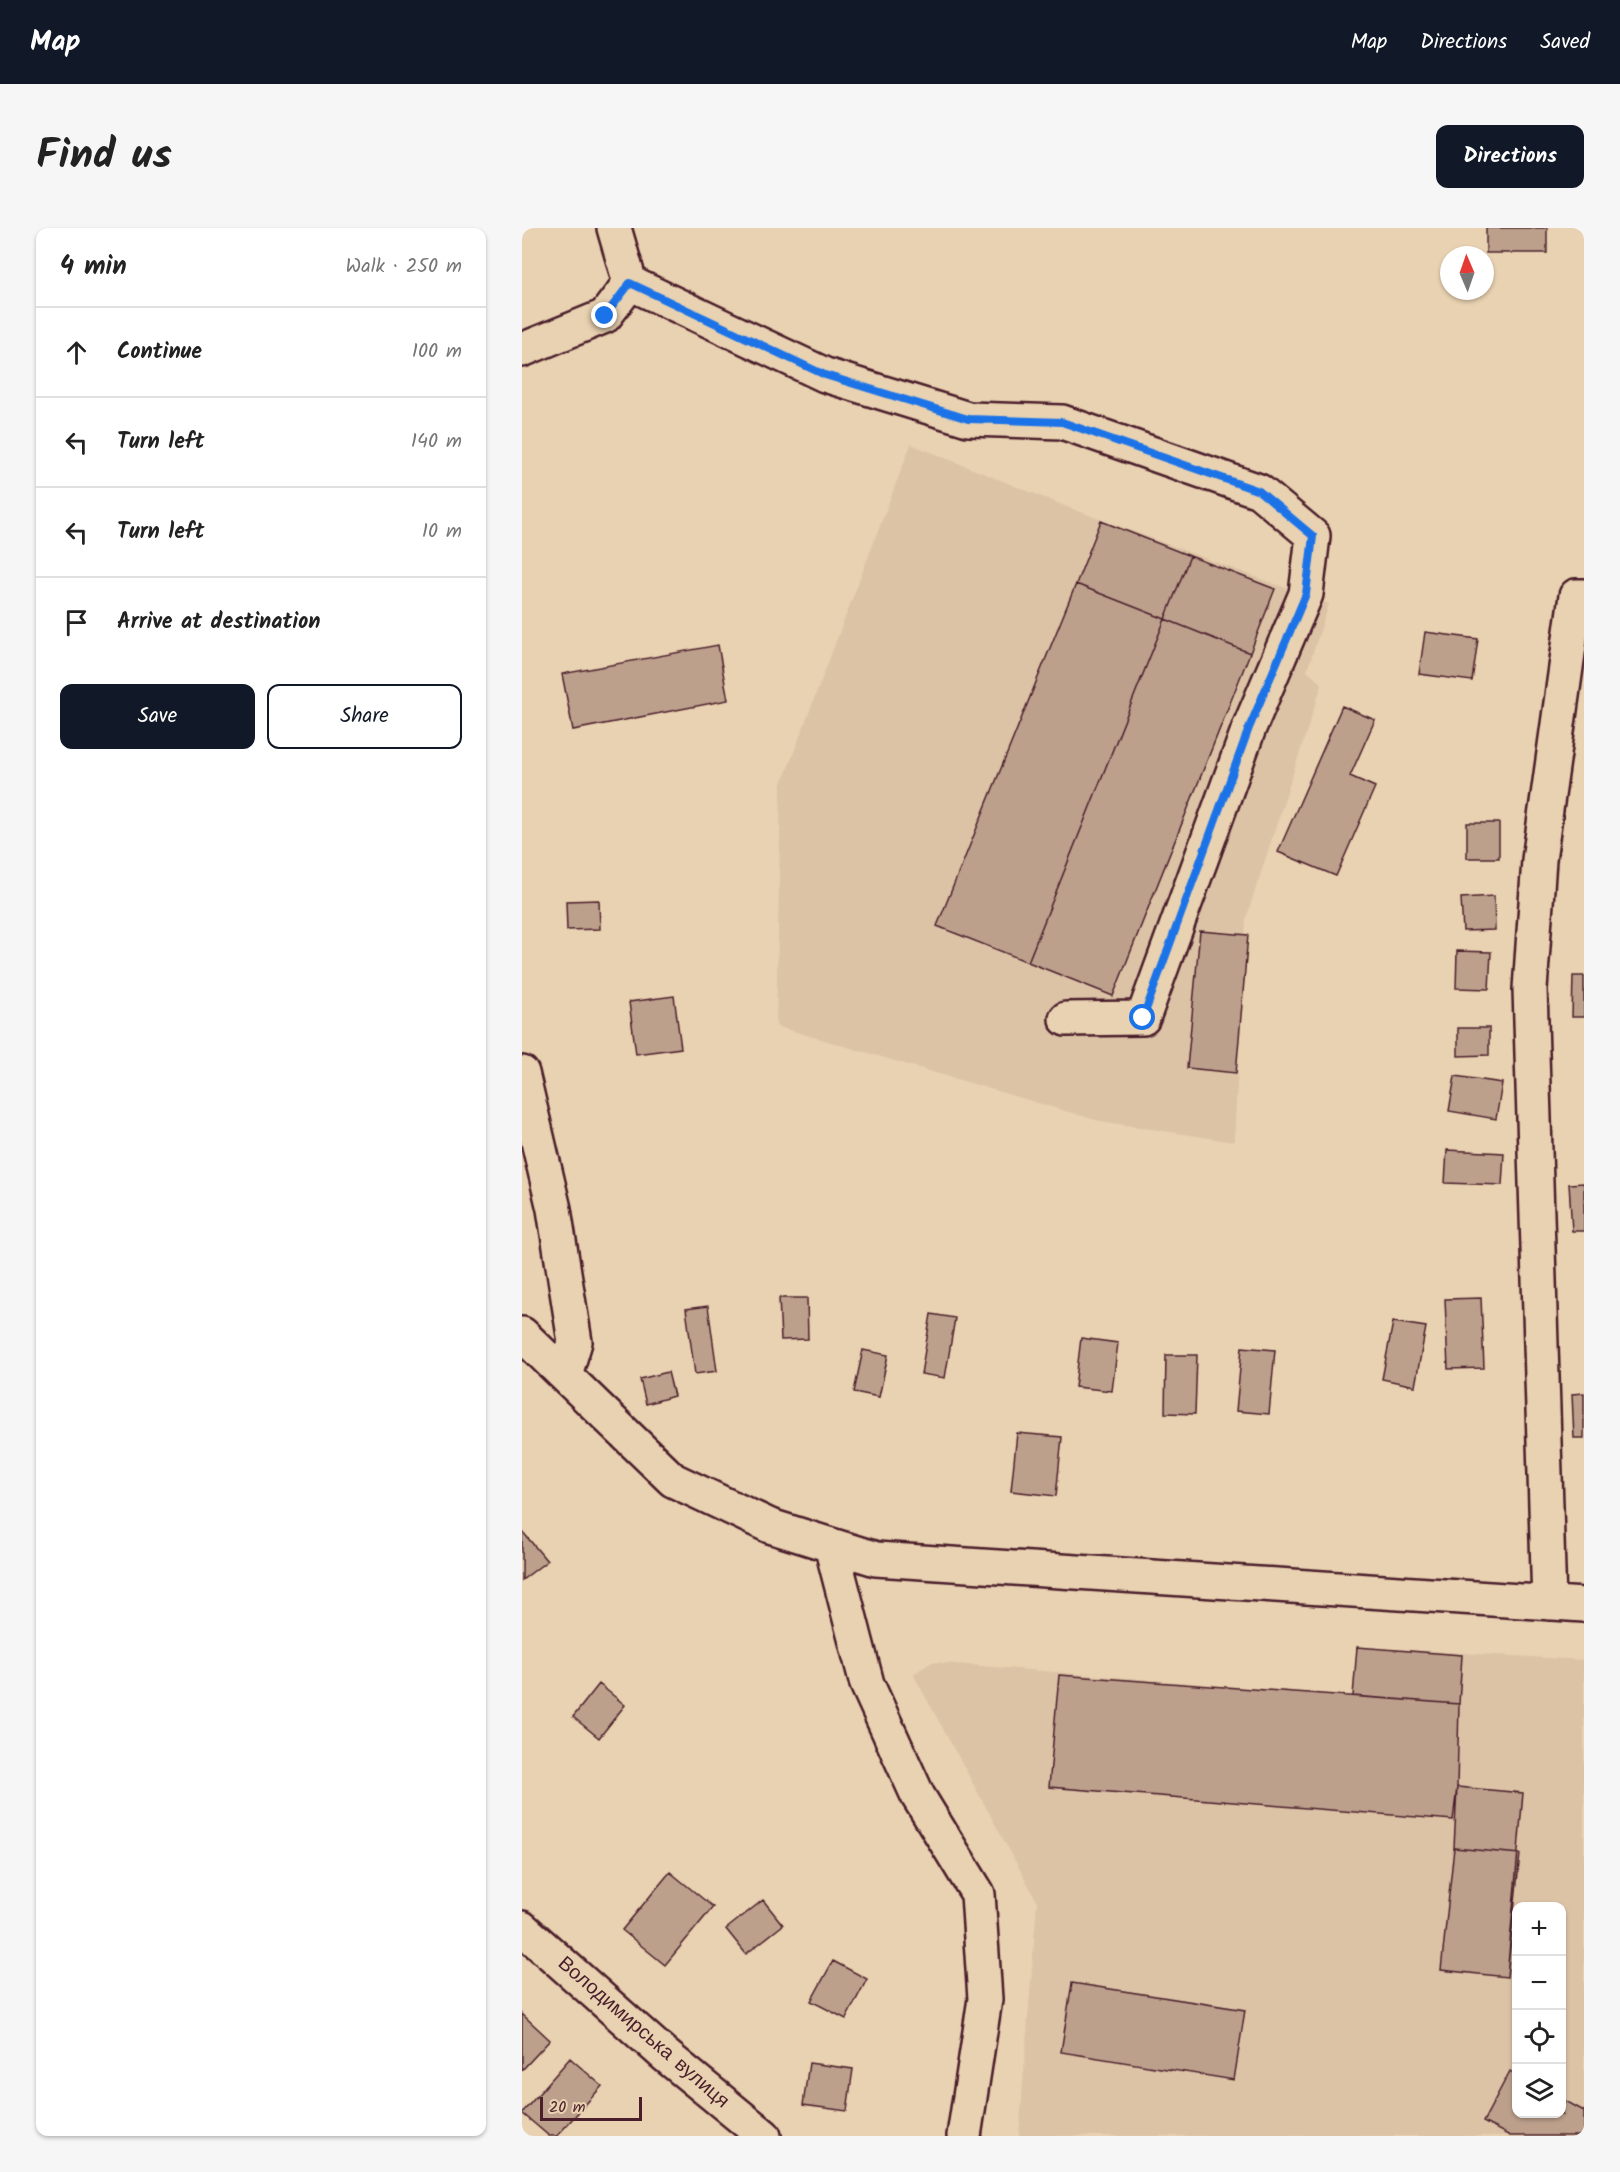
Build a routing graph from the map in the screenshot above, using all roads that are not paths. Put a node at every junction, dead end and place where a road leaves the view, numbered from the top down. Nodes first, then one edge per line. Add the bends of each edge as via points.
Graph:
1 (614, 228) edge
2 (630, 283) junction
3 (522, 350) edge
4 (1584, 596) edge
5 (1066, 1019) dead end
6 (522, 1073) edge
7 (522, 1334) edge
8 (565, 1375) junction
9 (831, 1545) junction
10 (1549, 1603) junction
11 (1584, 1605) edge
12 (522, 1928) edge
13 (764, 2136) edge
14 (964, 2136) edge

1 - 2 street
2 - 3 street via 605,316
2 - 5 street via 825,375 968,419 1062,422 1259,491 1313,536 1306,594 1249,728 1143,1018
4 - 10 street via 1576,596 1541,849 1530,989
6 - 8 street via 554,1209 575,1342
7 - 8 street
8 - 9 street via 673,1480 770,1526
9 - 10 street via 876,1558
9 - 14 street via 867,1684 918,1796 978,1894 985,1999
10 - 11 street
12 - 13 street, Володимирська вулиця via 665,2055

